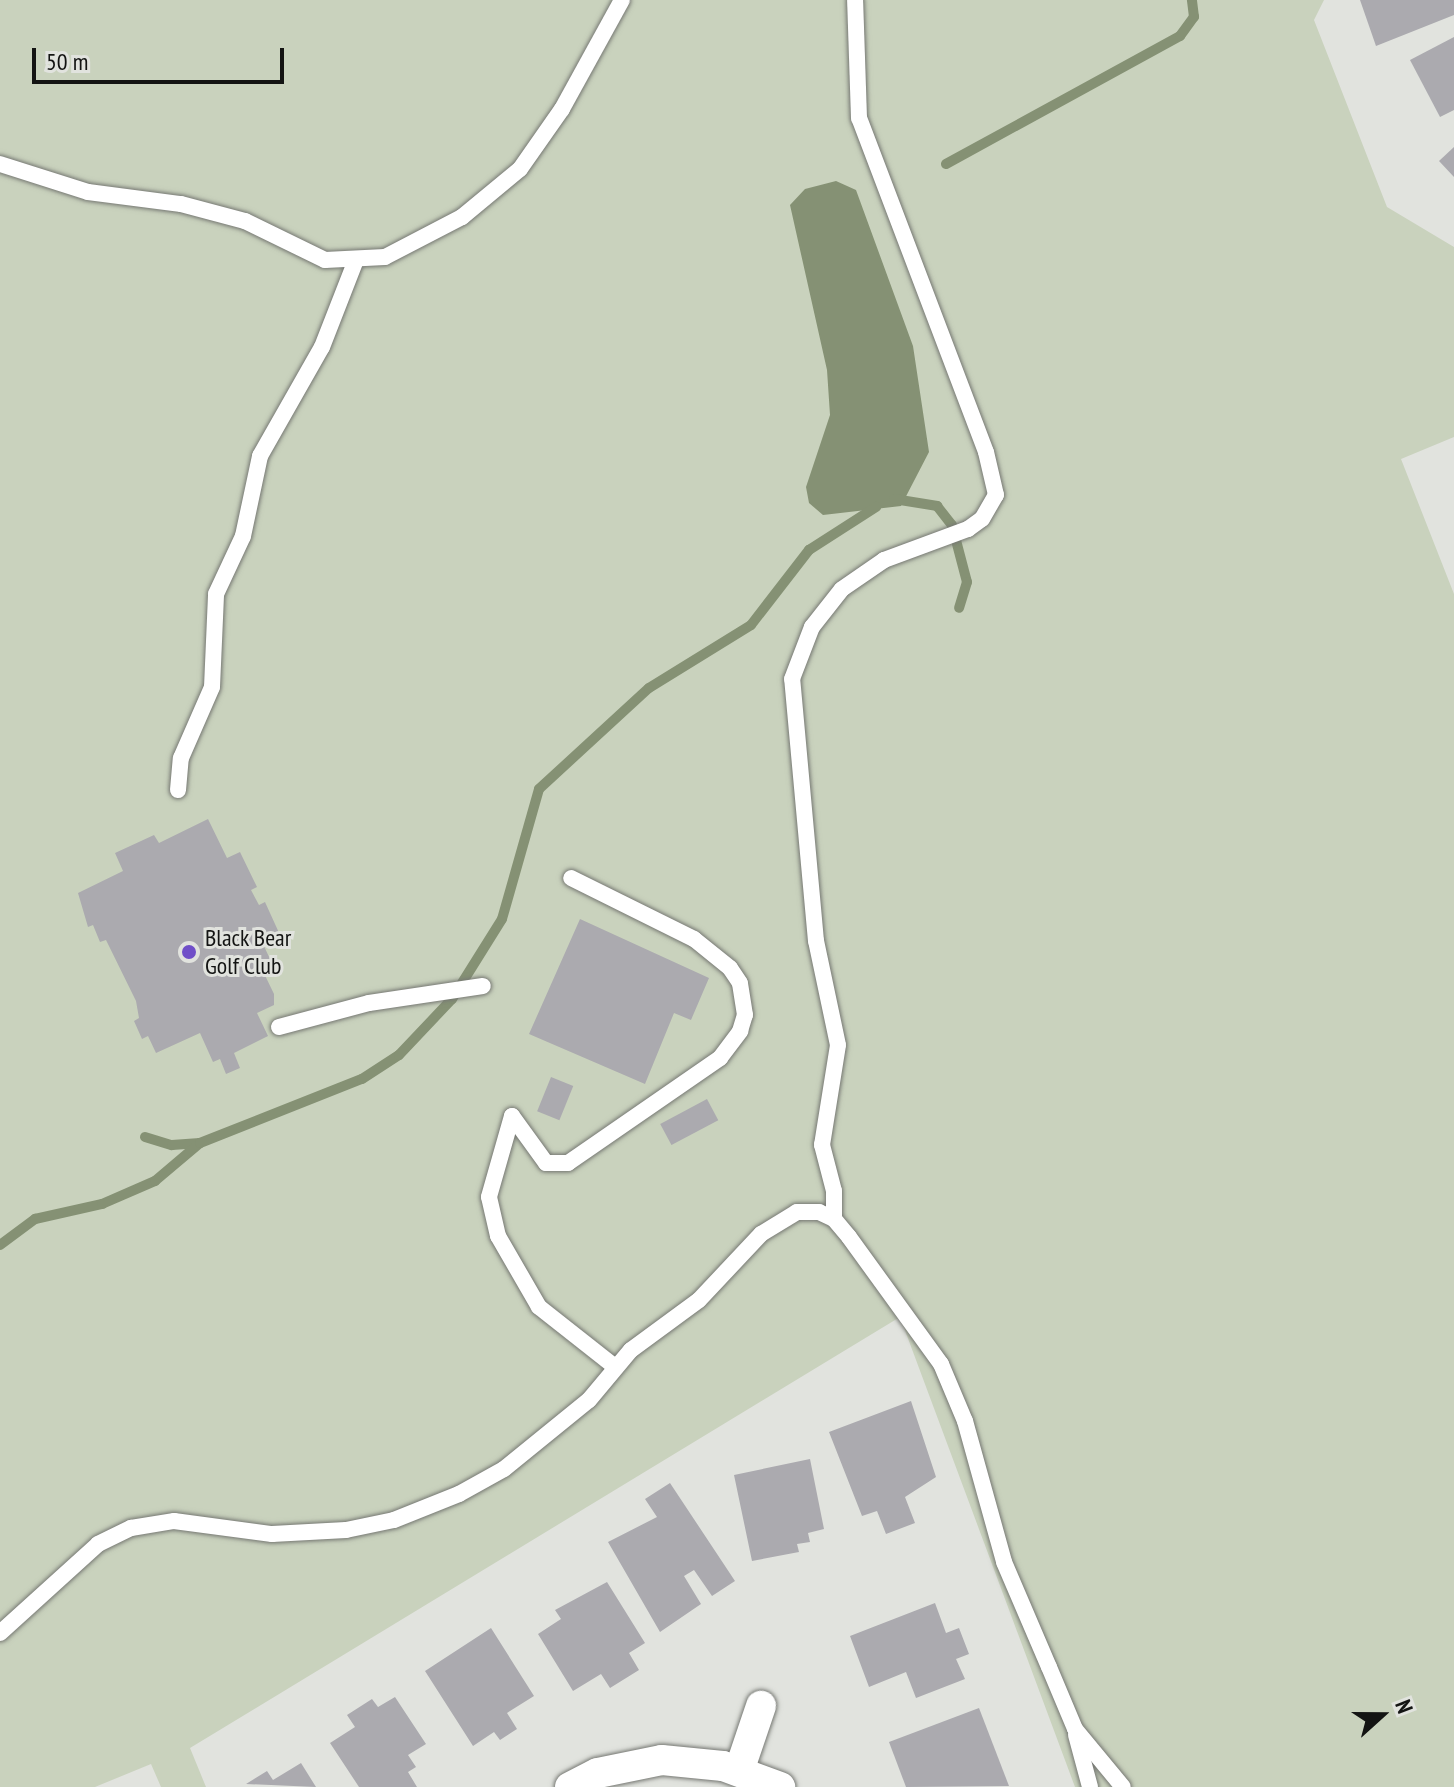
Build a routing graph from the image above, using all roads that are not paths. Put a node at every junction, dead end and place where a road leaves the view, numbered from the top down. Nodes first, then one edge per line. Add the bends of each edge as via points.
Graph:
1 (622, 0) edge
2 (855, 0) edge
3 (0, 164) edge
4 (356, 260) junction
5 (178, 790) dead end
6 (571, 878) dead end
7 (483, 986) dead end
8 (279, 1027) dead end
9 (834, 1219) junction
10 (614, 1366) junction
11 (0, 1633) edge
12 (761, 1706) dead end
13 (1075, 1729) junction
14 (739, 1771) junction
15 (570, 1787) edge
16 (780, 1787) edge
17 (1090, 1787) edge
18 (1123, 1787) edge

1 - 4 lane via 562,109 520,169 429,238 385,257
2 - 9 lane via 859,118 991,466 996,495 982,519 968,529 884,560 842,589 812,627 792,679 816,941 838,1045 822,1145 834,1191
3 - 4 lane via 88,192 214,212 325,260
4 - 5 lane via 322,347 260,456 243,536 216,594 212,687 181,758
6 - 10 lane via 694,939 730,968 744,1007 740,1031 720,1058 568,1163 546,1163 512,1116 503,1138 489,1197 498,1236 539,1307
7 - 8 lane via 369,1003
9 - 10 lane via 819,1212 781,1218 699,1300
9 - 13 lane via 926,1340 947,1377 969,1432 1004,1562
10 - 11 lane via 589,1400 548,1436 459,1494 394,1520 346,1530 272,1534 174,1521 131,1528 98,1544
12 - 14 street
13 - 17 lane
13 - 18 lane
14 - 15 street via 662,1760 598,1773
14 - 16 street

